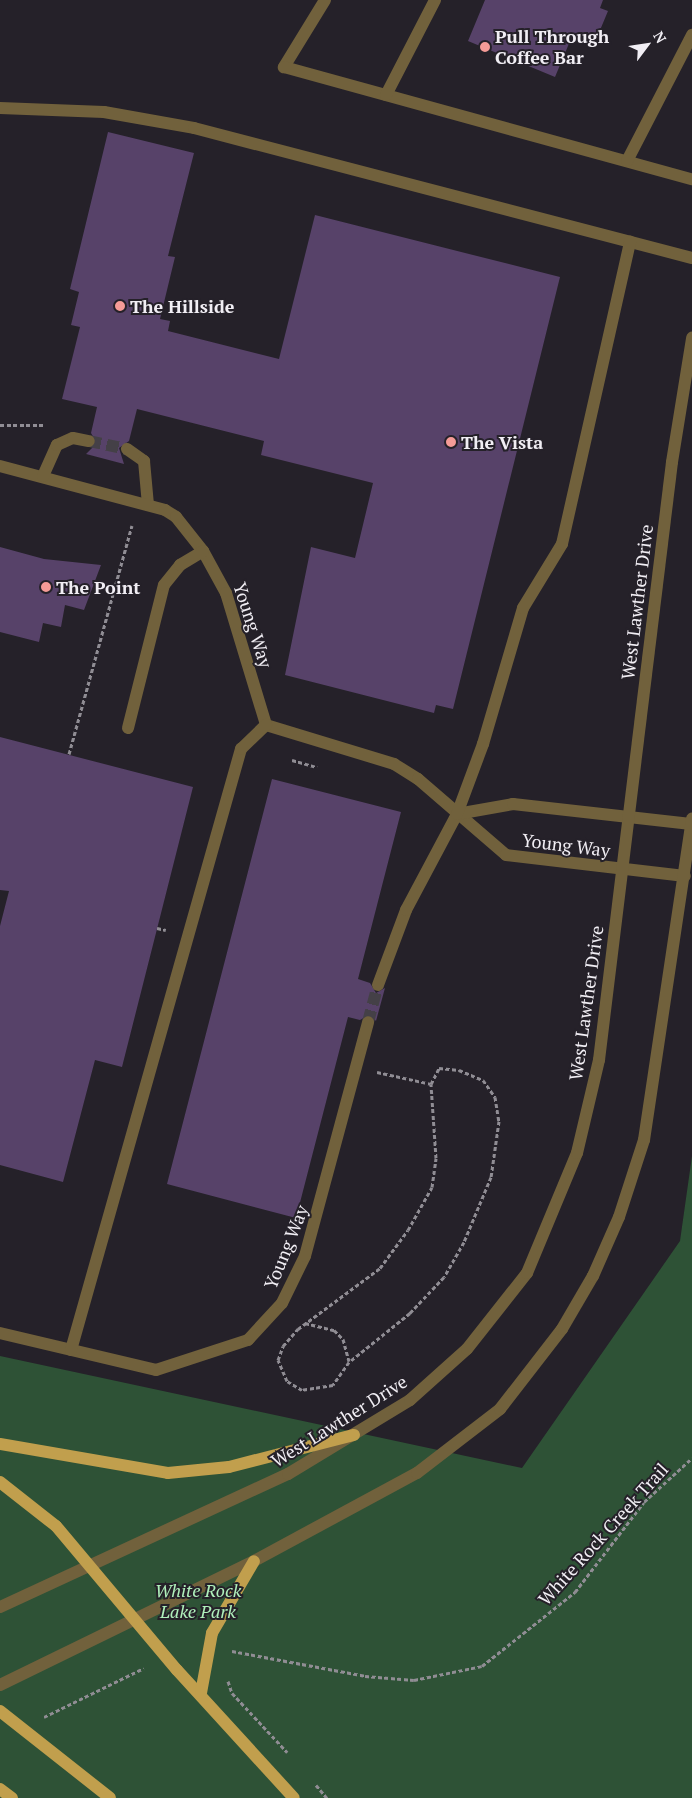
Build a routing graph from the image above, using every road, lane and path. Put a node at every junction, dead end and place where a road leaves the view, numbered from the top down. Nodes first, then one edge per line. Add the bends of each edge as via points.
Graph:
1 (325, 0) edge
2 (435, 0) edge
3 (692, 35) edge
4 (386, 95) junction
5 (2, 109) edge
6 (627, 161) junction
7 (692, 179) edge
8 (630, 242) junction
9 (692, 258) edge
10 (692, 338) edge
11 (89, 441) tunnel mouth
12 (127, 449) tunnel mouth
13 (0, 466) edge
14 (43, 476) junction
15 (143, 504) junction
16 (203, 551) junction
17 (266, 725) junction
18 (128, 728) dead end
19 (69, 754) dead end
20 (457, 814) junction
21 (628, 816) junction
22 (692, 819) edge
23 (691, 824) edge
24 (622, 869) junction
25 (685, 876) junction
26 (378, 985) tunnel mouth
27 (368, 1022) tunnel mouth
28 (356, 1068) junction
29 (430, 1084) junction
30 (304, 1324) junction
31 (0, 1333) edge
32 (70, 1350) junction
33 (349, 1362) junction
34 (354, 1435) junction
35 (0, 1444) edge
36 (692, 1458) edge
37 (0, 1482) edge
38 (254, 1561) junction
39 (86, 1566) junction
40 (0, 1607) edge
41 (132, 1616) junction
42 (221, 1648) dead end
43 (230, 1650) junction
44 (229, 1660) dead end
45 (150, 1665) dead end
46 (228, 1670) dead end
47 (0, 1685) edge
48 (201, 1693) junction
49 (0, 1711) edge
50 (35, 1721) dead end
51 (289, 1754) dead end
52 (308, 1776) dead end
53 (0, 1789) edge
54 (12, 1798) edge
55 (110, 1798) edge
56 (294, 1798) edge
57 (327, 1798) edge

1 - 4 street via 284,67
2 - 4 street
3 - 6 street
4 - 6 street
5 - 8 street via 104,112 194,128
6 - 7 street
8 - 9 street
8 - 20 street via 562,544 522,608 484,744
10 - 21 street, West Lawther Drive
11 - 14 street via 73,438 56,446
12 - 15 street via 144,461
13 - 14 street, Young Way
14 - 15 street, Young Way
15 - 16 street, Young Way via 176,518
15 - 19 path
16 - 17 street, Young Way via 226,593
16 - 18 street via 180,565 164,585
17 - 20 street, Young Way via 394,764
17 - 32 street via 241,749
20 - 21 street, Young Way via 513,804
20 - 24 street, Young Way via 506,856
20 - 26 street via 406,910
21 - 23 street, Young Way
21 - 24 street, West Lawther Drive
22 - 23 street
23 - 25 street
24 - 25 street, Young Way
24 - 34 street, West Lawther Drive via 599,1060 577,1153 527,1273 467,1349 410,1400
25 - 38 street via 644,1140 619,1217 593,1276 562,1329 500,1409 417,1473
27 - 28 street, Young Way
28 - 29 path
28 - 32 street, Young Way via 305,1256 282,1303 248,1340 156,1370
29 - 30 path via 436,1158 422,1207 380,1268
29 - 33 path via 438,1068 459,1070 483,1080 495,1097 499,1121 491,1177 464,1242 444,1277 410,1313
30 - 33 path via 334,1330 343,1339
30 - 33 path via 283,1346 278,1360 287,1380 302,1390 318,1391 333,1385
31 - 32 street, Young Way
34 - 35 main road via 229,1468 168,1473
34 - 39 street, West Lawther Drive via 217,1510
36 - 43 path, White Rock Creek Trail via 644,1502 575,1592 482,1666 414,1680 365,1676
37 - 39 main road via 56,1526
38 - 41 street
38 - 48 main road via 212,1633
39 - 40 street, West Lawther Drive
39 - 41 main road
41 - 47 street
41 - 48 main road
42 - 43 path, White Rock Creek Trail
43 - 44 path
45 - 50 path
46 - 51 path via 232,1692
48 - 56 main road
49 - 55 main road, bridge
52 - 57 path
53 - 54 main road

